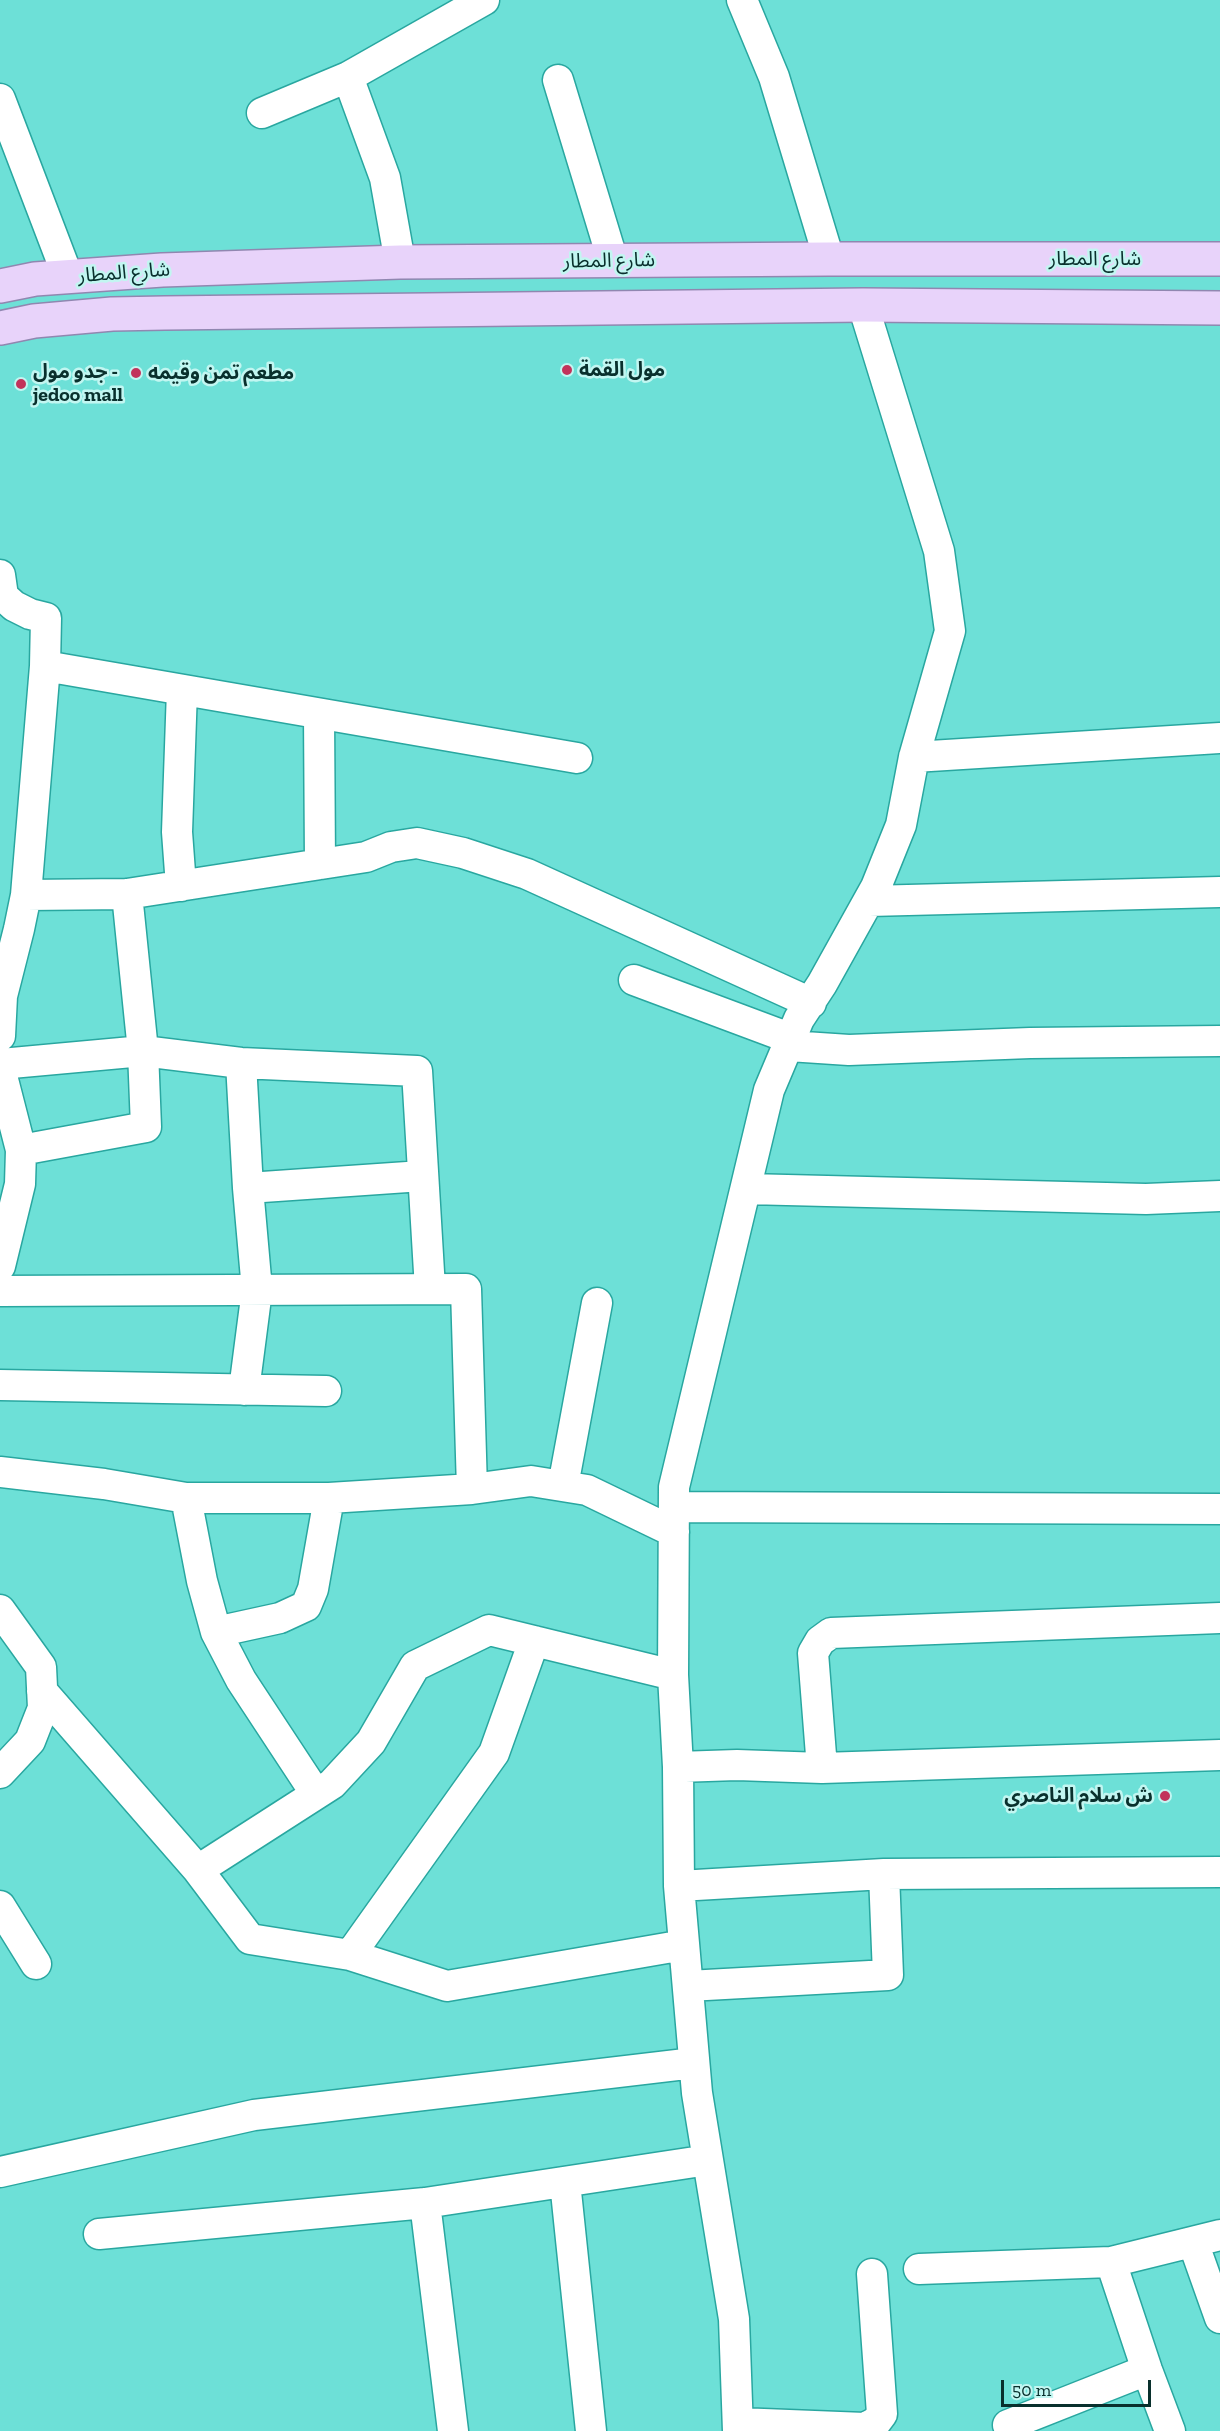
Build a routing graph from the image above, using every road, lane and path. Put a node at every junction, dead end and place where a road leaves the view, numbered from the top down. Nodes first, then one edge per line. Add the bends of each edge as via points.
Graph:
1 (484, 0) edge
2 (742, 0) edge
3 (348, 77) junction
4 (558, 80) dead end
5 (0, 99) edge
6 (262, 113) dead end
7 (829, 258) junction
8 (1220, 259) edge
9 (613, 261) junction
10 (400, 262) junction
11 (232, 268) junction
12 (162, 270) junction
13 (68, 277) junction
14 (0, 286) edge
15 (863, 305) junction
16 (1220, 308) edge
17 (234, 312) junction
18 (165, 313) junction
19 (0, 328) edge
20 (0, 575) edge
21 (45, 666) junction
22 (182, 690) junction
23 (319, 714) junction
24 (1220, 738) edge
25 (914, 757) junction
26 (577, 758) dead end
27 (320, 864) junction
28 (181, 886) junction
29 (1220, 892) edge
30 (127, 894) junction
31 (26, 895) junction
32 (868, 901) junction
33 (10, 931) edge
34 (634, 980) dead end
35 (811, 1003) junction
36 (0, 1036) edge
37 (1220, 1041) edge
38 (791, 1043) junction
39 (143, 1051) junction
40 (241, 1063) junction
41 (1, 1073) edge
42 (21, 1150) junction
43 (422, 1176) junction
44 (248, 1188) junction
45 (747, 1188) junction
46 (1220, 1196) edge
47 (4, 1229) edge
48 (0, 1266) edge
49 (430, 1289) junction
50 (257, 1290) junction
51 (0, 1291) edge
52 (597, 1303) dead end
53 (0, 1385) edge
54 (244, 1390) junction
55 (326, 1391) dead end
56 (0, 1472) edge
57 (563, 1486) junction
58 (472, 1489) junction
59 (186, 1498) junction
60 (329, 1498) junction
61 (1220, 1509) edge
62 (674, 1519) junction
63 (0, 1610) edge
64 (1220, 1618) edge
65 (216, 1632) junction
66 (534, 1641) junction
67 (673, 1675) junction
68 (42, 1690) junction
69 (1220, 1755) edge
70 (678, 1767) junction
71 (822, 1768) junction
72 (0, 1773) edge
73 (316, 1794) junction
74 (198, 1870) junction
75 (1220, 1872) edge
76 (884, 1874) junction
77 (679, 1886) junction
78 (0, 1906) edge
79 (684, 1945) junction
80 (350, 1955) junction
81 (36, 1964) dead end
82 (688, 1986) junction
83 (694, 2063) junction
84 (708, 2160) junction
85 (0, 2172) edge
86 (565, 2182) junction
87 (425, 2203) junction
88 (99, 2234) dead end
89 (1206, 2238) edge
90 (1110, 2262) junction
91 (919, 2268) dead end
92 (872, 2274) dead end
93 (1220, 2318) edge
94 (1147, 2370) junction
95 (1008, 2425) dead end
96 (738, 2427) edge
97 (453, 2431) edge
98 (591, 2431) edge
99 (1170, 2431) edge

1 - 3 street
2 - 7 street via 774,77
3 - 6 street
3 - 10 street via 385,178
4 - 9 street
5 - 13 street
7 - 8 main road, شارع المطار
7 - 9 main road, شارع المطار
9 - 10 main road, شارع المطار
10 - 11 main road, شارع المطار
11 - 12 main road, شارع المطار
11 - 17 main road via 225,286
12 - 13 main road, شارع المطار
12 - 18 main road via 171,294
13 - 14 main road, شارع المطار
15 - 16 main road, شارع المطار
15 - 17 main road, شارع المطار
15 - 25 street via 939,551 948,612 950,631
17 - 18 main road, شارع المطار
18 - 19 main road, شارع المطار via 34,321
20 - 21 street via 3,596 14,606 46,618
21 - 22 street
21 - 31 street
22 - 23 street
22 - 28 street via 177,832
23 - 26 street
23 - 27 street
24 - 25 street
25 - 32 street via 901,825
27 - 28 street
27 - 35 street via 417,843 463,853 527,874
28 - 30 street
29 - 32 street
30 - 31 street
30 - 39 street
31 - 33 street
32 - 35 street
33 - 36 street
34 - 38 street
35 - 38 street
37 - 38 street via 849,1050
38 - 45 street via 770,1090
39 - 40 street
39 - 41 street
39 - 42 street via 146,1127
40 - 43 street via 417,1071
40 - 44 street
41 - 42 street
42 - 47 street via 20,1184
43 - 44 street
43 - 49 street
44 - 50 street
45 - 46 street via 1146,1199
45 - 62 street via 674,1487
47 - 48 street
49 - 50 street
49 - 58 street via 466,1289
50 - 51 street
50 - 54 street
52 - 57 street
53 - 54 street
54 - 55 street
56 - 59 street
57 - 58 street via 531,1481
57 - 62 street via 587,1490
58 - 60 street
59 - 60 street
59 - 65 street
60 - 65 street via 313,1589 306,1606 280,1618
61 - 62 street
62 - 67 street
63 - 68 street via 41,1667
64 - 71 street via 831,1633 819,1641 813,1653
65 - 73 street via 241,1680
66 - 67 street
66 - 73 street via 489,1630 415,1666 371,1742 332,1784
66 - 80 street via 494,1754
67 - 70 street
68 - 72 street via 43,1708 30,1741
68 - 74 street
69 - 71 street
70 - 71 street
70 - 77 street
73 - 74 street
74 - 80 street via 250,1939
75 - 76 street
76 - 77 street
76 - 82 street via 888,1976
77 - 79 street
78 - 81 street
79 - 80 street via 447,1986
79 - 82 street
82 - 83 street
83 - 84 street
83 - 85 street via 254,2115
84 - 86 street
84 - 96 street via 734,2319
86 - 87 street
86 - 98 street
87 - 88 street
87 - 97 street
89 - 90 street
89 - 93 street
90 - 91 street
90 - 94 street
92 - 96 street via 882,2414 876,2422 864,2428
94 - 95 street
94 - 99 street

